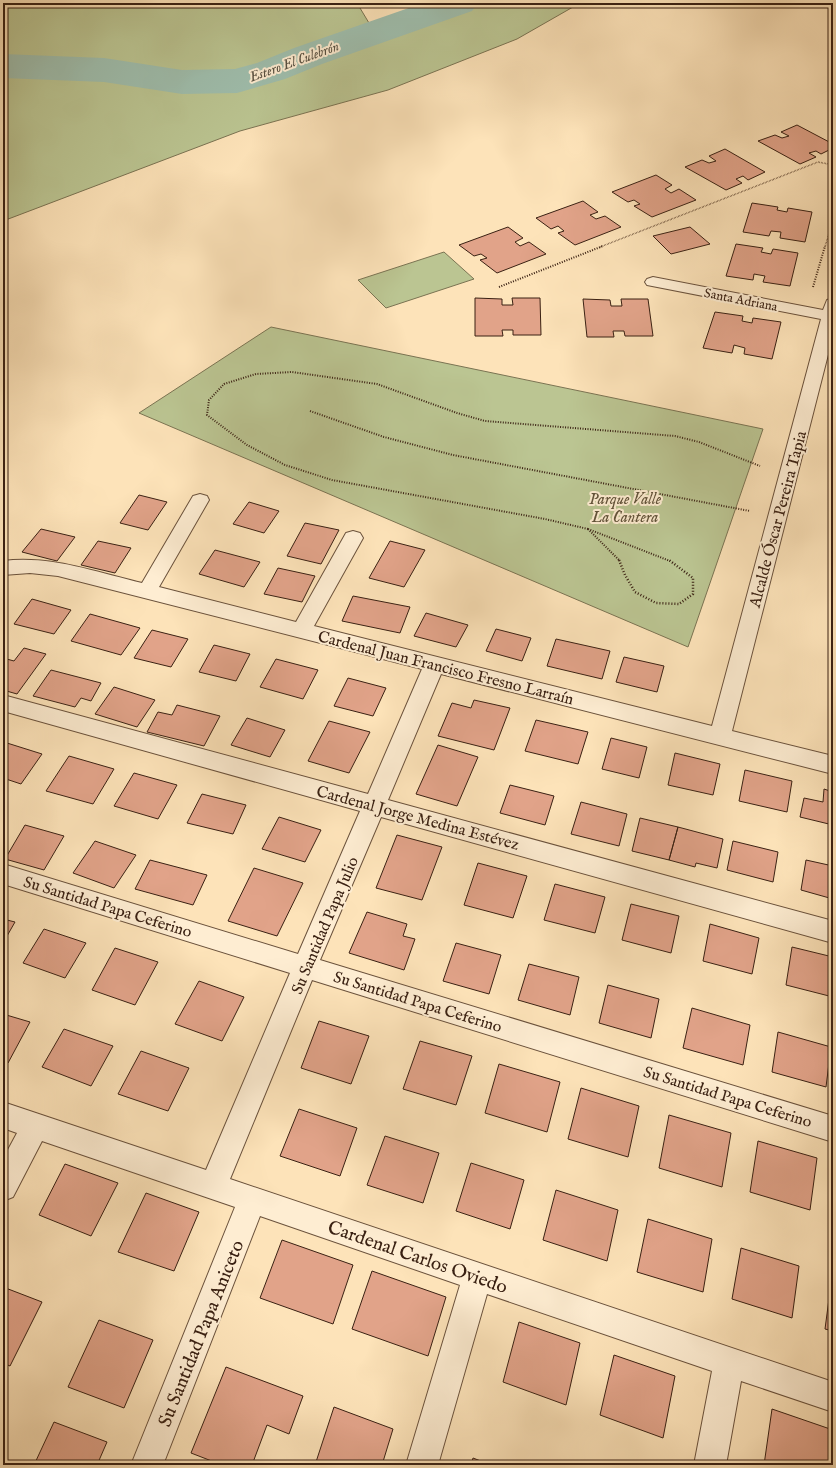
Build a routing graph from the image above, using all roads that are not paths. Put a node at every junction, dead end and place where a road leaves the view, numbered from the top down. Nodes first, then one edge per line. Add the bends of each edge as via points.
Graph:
1 (653, 282) dead end
2 (831, 309) edge
3 (200, 500) dead end
4 (353, 538) dead end
5 (3, 568) edge
6 (147, 591) junction
7 (301, 630) junction
8 (435, 664) junction
9 (3, 703) edge
10 (720, 736) junction
11 (833, 765) edge
12 (376, 806) junction
13 (3, 874) edge
14 (833, 932) edge
15 (306, 967) junction
16 (3, 1115) edge
17 (36, 1126) junction
18 (833, 1128) edge
19 (3, 1187) edge
20 (213, 1187) junction
21 (252, 1200) junction
22 (477, 1276) junction
23 (729, 1362) junction
24 (833, 1398) edge
25 (147, 1465) edge
26 (422, 1465) edge
27 (710, 1465) edge

1 - 2 street, Santa Adriana
2 - 10 street, Alcalde Óscar Pereira Tapia
3 - 6 street
4 - 7 street
5 - 6 street, Cardenal Juan Francisco Fresno Larraín via 38,566 58,569
6 - 7 street, Cardenal Juan Francisco Fresno Larraín
7 - 8 street, Cardenal Juan Francisco Fresno Larraín
8 - 10 street, Cardenal Juan Francisco Fresno Larraín
8 - 12 street, Su Santidad Papa Julio
9 - 12 street, Cardenal Jorge Medina Estévez
10 - 11 street, Cardenal Juan Francisco Fresno Larraín
12 - 14 street, Cardenal Jorge Medina Estévez
12 - 15 street, Su Santidad Papa Julio
13 - 15 street, Su Santidad Papa Ceferino
15 - 18 street, Su Santidad Papa Ceferino
15 - 20 street, Su Santidad Papa Julio
16 - 17 street, Cardenal Carlos Oviedo
17 - 19 street
17 - 20 street, Cardenal Carlos Oviedo
20 - 21 street, Cardenal Carlos Oviedo
21 - 22 street, Cardenal Carlos Oviedo
21 - 25 street, Su Santidad Papa Aniceto
22 - 23 street, Cardenal Carlos Oviedo
22 - 26 street
23 - 24 street, Cardenal Carlos Oviedo
23 - 27 street

